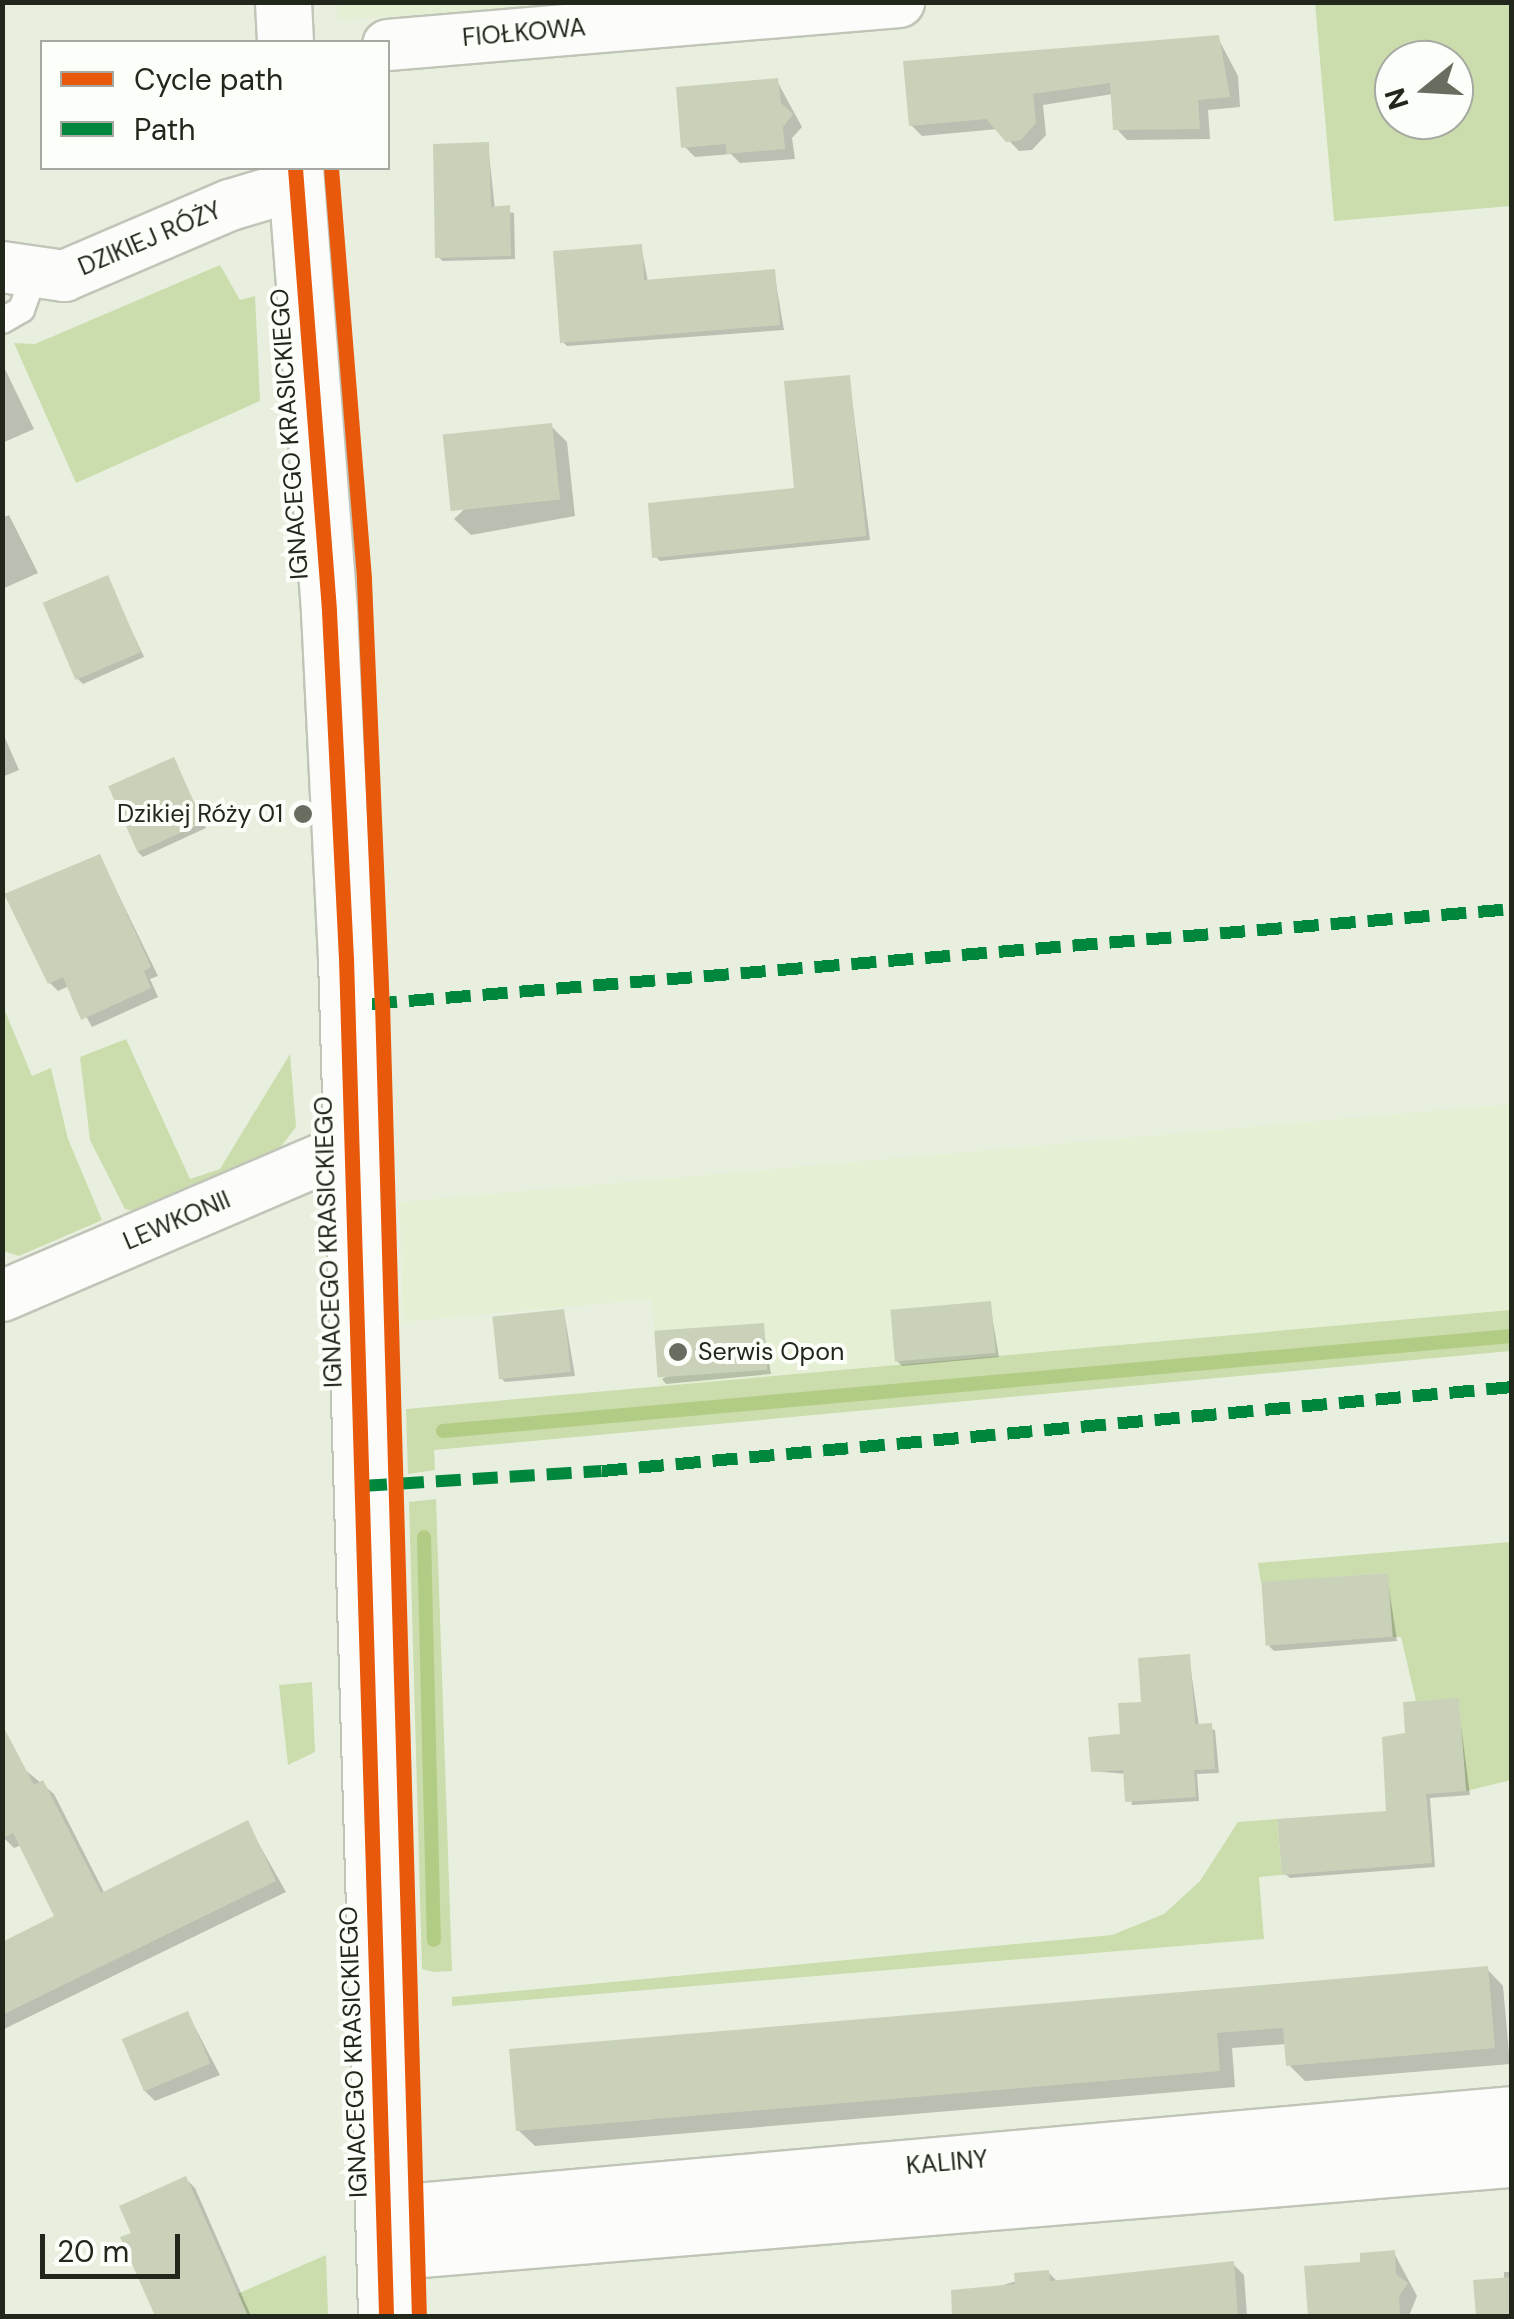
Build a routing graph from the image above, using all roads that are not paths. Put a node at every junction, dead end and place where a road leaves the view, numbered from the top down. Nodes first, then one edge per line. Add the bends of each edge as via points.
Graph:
1 (283, 2) edge
2 (899, 2) edge
3 (285, 40) edge
4 (390, 45) edge
5 (296, 176) edge
6 (18, 272) edge
7 (2, 320) edge
8 (352, 1146) junction
9 (2, 1296) edge
10 (1512, 2112) edge
11 (1512, 2162) edge
12 (384, 2234) junction
13 (386, 2316) edge

1 - 3 street
2 - 4 street, FIOŁKOWA
5 - 6 street, DZIKIEJ RÓŻY via 94,267
5 - 8 street, IGNACEGO KRASICKIEGO via 330,611
6 - 7 lane via 22,309
8 - 9 street, LEWKONII
8 - 12 street, IGNACEGO KRASICKIEGO
10 - 12 street, KALINY
11 - 12 street, KALINY
12 - 13 street, IGNACEGO KRASICKIEGO

